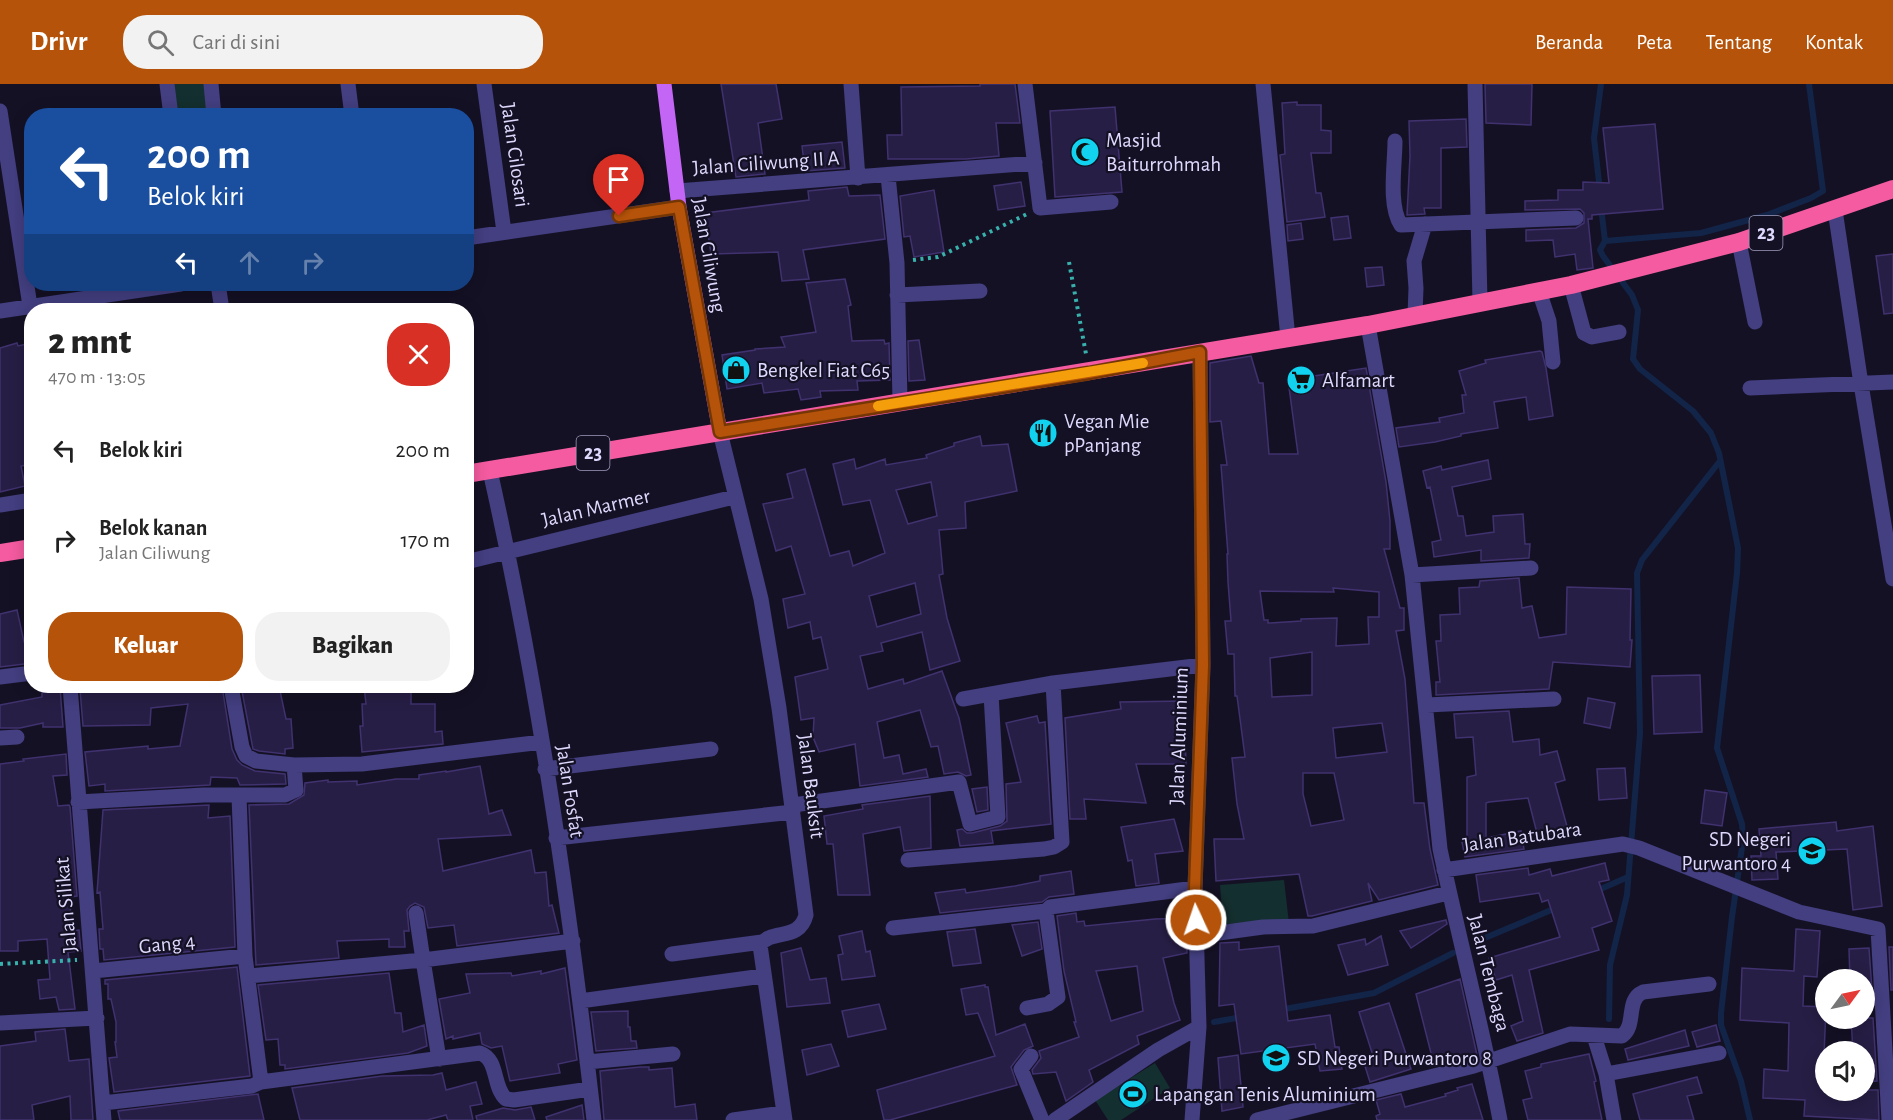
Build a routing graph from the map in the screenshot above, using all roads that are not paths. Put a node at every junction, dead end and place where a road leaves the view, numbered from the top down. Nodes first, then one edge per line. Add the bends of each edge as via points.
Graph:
1 (167, 84) edge
2 (211, 84) edge
3 (348, 84) edge
4 (484, 84) edge
5 (664, 84) edge
6 (851, 84) edge
7 (1025, 84) edge
8 (1263, 84) edge
9 (1475, 84) edge
10 (170, 108) edge
11 (213, 108) edge
12 (351, 108) edge
13 (0, 111) edge
14 (1395, 141) dead end
15 (1035, 163) junction
16 (888, 176) junction
17 (858, 178) junction
18 (1893, 189) edge
19 (677, 190) junction
20 (1111, 202) dead end
21 (679, 207) junction
22 (1835, 210) junction
23 (1575, 218) dead end
24 (1479, 223) junction
25 (1425, 224) junction
26 (504, 232) junction
27 (474, 237) edge
28 (1739, 242) junction
29 (24, 267) edge
30 (1571, 285) junction
31 (133, 291) edge
32 (980, 291) dead end
33 (1539, 291) junction
34 (897, 295) junction
35 (1480, 302) junction
36 (51, 303) edge
37 (24, 307) edge
38 (0, 311) edge
39 (1415, 315) junction
40 (1755, 322) dead end
41 (1368, 325) junction
42 (1619, 332) dead end
43 (1288, 338) junction
44 (1200, 352) junction
45 (1553, 362) dead end
46 (1893, 382) edge
47 (1861, 384) junction
48 (1750, 388) dead end
49 (900, 402) junction
50 (720, 432) junction
51 (489, 471) junction
52 (474, 473) edge
53 (734, 497) junction
54 (24, 501) edge
55 (0, 505) edge
56 (24, 549) edge
57 (508, 551) junction
58 (0, 553) edge
59 (474, 560) edge
60 (1531, 568) dead end
61 (1413, 575) junction
62 (1893, 579) edge
63 (1203, 665) junction
64 (24, 674) edge
65 (0, 677) edge
66 (1053, 683) junction
67 (70, 693) edge
68 (232, 693) edge
69 (991, 694) junction
70 (963, 699) dead end
71 (1554, 699) dead end
72 (1427, 705) junction
73 (16, 737) dead end
74 (0, 738) edge
75 (542, 742) junction
76 (711, 749) dead end
77 (294, 765) junction
78 (545, 769) junction
79 (239, 796) junction
80 (78, 802) junction
81 (793, 808) junction
82 (556, 838) junction
83 (908, 860) dead end
84 (1444, 870) junction
85 (1195, 888) junction
86 (1448, 893) junction
87 (1046, 911) junction
88 (416, 913) dead end
89 (893, 928) dead end
90 (1886, 930) edge
91 (1197, 936) junction
92 (573, 941) junction
93 (762, 942) junction
94 (672, 954) dead end
95 (245, 956) junction
96 (423, 960) junction
97 (92, 965) junction
98 (763, 975) junction
99 (248, 976) junction
100 (1709, 984) dead end
101 (580, 1001) junction
102 (1027, 1008) dead end
103 (97, 1018) junction
104 (0, 1023) edge
105 (1199, 1028) junction
106 (1594, 1035) junction
107 (1719, 1053) dead end
108 (673, 1054) dead end
109 (1031, 1056) dead end
110 (439, 1059) junction
111 (587, 1062) junction
112 (1489, 1062) junction
113 (1889, 1063) edge
114 (1606, 1074) junction
115 (261, 1082) junction
116 (590, 1089) junction
117 (103, 1103) junction
118 (784, 1116) edge
119 (104, 1120) edge
120 (594, 1120) edge
121 (733, 1120) edge
122 (1042, 1120) edge
123 (1055, 1120) edge
124 (1192, 1120) edge
125 (1257, 1120) edge
126 (1500, 1120) edge
127 (1614, 1120) edge
128 (1889, 1120) edge

1 - 10 street
2 - 11 street
3 - 12 street
4 - 26 street, Jalan Cilosari
5 - 19 main road, Jalan Ciliwung
6 - 17 street
7 - 15 street
8 - 43 street
9 - 24 street
13 - 29 street
14 - 25 street via 1394,194 1398,220 1401,225
15 - 16 street, Jalan Ciliwung II A
15 - 20 street via 1040,208
16 - 17 street, Jalan Ciliwung II A
16 - 34 street
17 - 19 street, Jalan Ciliwung II A
18 - 22 highway, 23
19 - 21 main road, Jalan Ciliwung
21 - 26 street
21 - 50 main road, Jalan Ciliwung
22 - 28 highway, 23
22 - 47 street
23 - 24 street
24 - 25 street
24 - 35 street
25 - 39 street via 1414,261
26 - 27 street
28 - 30 highway, 23
28 - 40 street
30 - 33 highway, 23
30 - 42 street via 1584,333 1592,337
31 - 36 street
32 - 34 street
33 - 35 highway, 23
33 - 45 street via 1549,321
34 - 49 street
35 - 39 highway, 23
37 - 38 street
39 - 41 highway, 23
41 - 43 highway, 23
41 - 61 street, Jalan Batubara
43 - 44 highway, 23
44 - 49 highway, 23
44 - 63 street, Jalan Aluminium
46 - 47 street
47 - 48 street
47 - 62 street
49 - 50 highway, 23
50 - 51 highway, 23
50 - 53 street, Jalan Bauksit
51 - 52 highway, 23
51 - 57 street, Jalan Fosfat
53 - 57 street, Jalan Marmer
53 - 81 street, Jalan Bauksit via 761,599
54 - 55 street
56 - 58 highway
57 - 59 street, Jalan Marmer
57 - 75 street, Jalan Fosfat
60 - 61 street
61 - 72 street, Jalan Batubara
63 - 66 street
63 - 85 street, Jalan Aluminium
64 - 65 street
66 - 69 street
66 - 83 street via 1062,842 1044,849
67 - 80 street, Jalan Silikat
68 - 77 street via 246,756 256,761
69 - 70 street
69 - 81 street via 998,817 970,824 959,782
71 - 72 street
72 - 84 street, Jalan Batubara
73 - 74 street
75 - 77 street via 362,764
75 - 78 street, Jalan Fosfat
76 - 78 street
77 - 79 street via 294,792
78 - 82 street, Jalan Fosfat
79 - 80 street
79 - 95 street
80 - 97 street, Jalan Silikat
81 - 82 street
81 - 93 street, Jalan Bauksit via 807,915 798,930
82 - 92 street, Jalan Fosfat
84 - 86 street, Jalan Tembaga
84 - 90 street, Jalan Batubara via 1623,844 1799,912
85 - 87 street via 1054,906
85 - 91 street, Jalan Aluminium
86 - 91 street via 1312,926 1263,927
86 - 112 street, Jalan Tembaga
87 - 89 street
87 - 102 street via 1058,997 1048,1004
88 - 96 street
90 - 113 street, Jalan Batubara
91 - 105 street, Jalan Aluminium
92 - 96 street
92 - 101 street, Jalan Fosfat
93 - 94 street, Jalan Bauksit
93 - 98 street
95 - 97 street, Gang 4
95 - 99 street
96 - 99 street
96 - 110 street
97 - 103 street, Jalan Silikat
98 - 101 street
98 - 118 street
99 - 115 street
100 - 106 street via 1643,992 1634,999 1627,1033
101 - 111 street, Jalan Fosfat
103 - 104 street
103 - 117 street, Jalan Silikat
105 - 123 street via 1158,1050
105 - 124 street, Jalan Aluminium
106 - 112 street via 1570,1034
106 - 114 street
107 - 114 street
108 - 111 street
109 - 122 street via 1021,1069
110 - 115 street
110 - 116 street via 484,1054 490,1060 502,1096 510,1100
111 - 116 street, Jalan Fosfat
112 - 125 street
112 - 126 street, Jalan Tembaga
113 - 128 street, Jalan Batubara
114 - 127 street
115 - 117 street
116 - 120 street, Jalan Fosfat
117 - 119 street, Jalan Silikat
118 - 121 street

